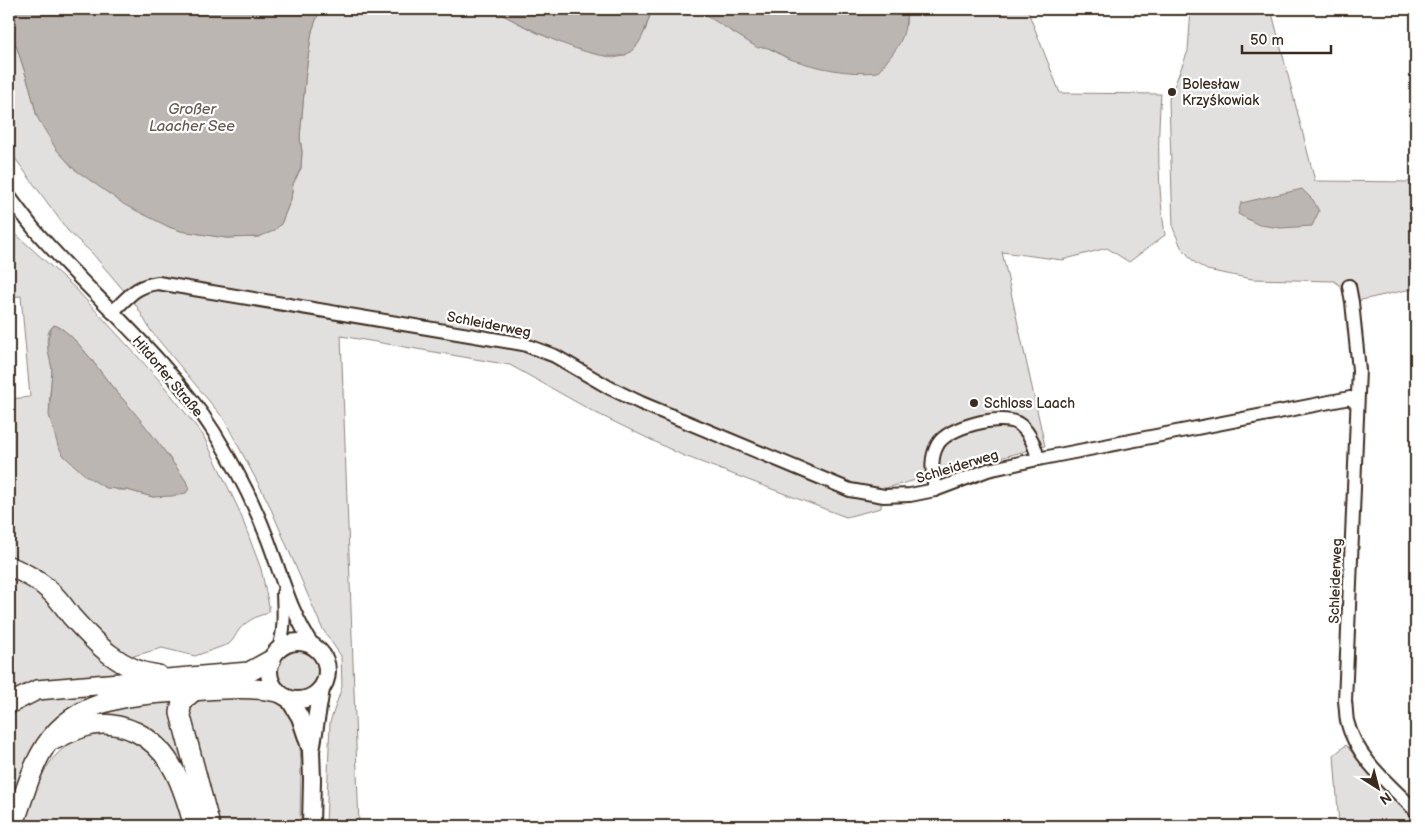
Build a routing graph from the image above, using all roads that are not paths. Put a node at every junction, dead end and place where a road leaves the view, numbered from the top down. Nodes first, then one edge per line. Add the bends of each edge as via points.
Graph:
1 (9, 196) edge
2 (1349, 286) dead end
3 (112, 312) junction
4 (1357, 404) junction
5 (1038, 459) junction
6 (935, 490) junction
7 (9, 566) edge
8 (283, 586) junction
9 (314, 647) junction
10 (274, 655) junction
11 (191, 684) junction
12 (321, 689) junction
13 (283, 695) junction
14 (9, 704) edge
15 (46, 744) junction
16 (311, 752) junction
17 (1416, 811) edge
18 (13, 826) edge
19 (194, 826) edge
20 (210, 826) edge
21 (311, 826) edge

1 - 3 street, Hitdorfer Straße via 34,229
2 - 4 street via 1359,370
3 - 6 street, Schleiderweg via 135,290 145,284 158,283 523,344 555,356 641,403 850,490 884,496
3 - 8 street, Hitdorfer Straße via 183,389 227,454 260,522
4 - 5 street, Schleiderweg via 1350,398
4 - 17 street, Schleiderweg via 1345,701 1347,720 1353,739 1371,766
5 - 6 street, Schleiderweg via 988,470
5 - 6 street via 1031,438 1017,424 1000,420 963,428 944,437 938,444 932,460
7 - 11 highway via 29,575 52,592 86,633 124,664 145,674
8 - 9 street, Hitdorfer Straße via 300,625
8 - 10 street, Hitdorfer Straße via 282,640
9 - 10 main road via 291,643
9 - 12 main road via 326,662 327,672
10 - 11 highway via 249,672
10 - 13 main road via 269,677 272,685
11 - 13 highway via 251,688
11 - 14 highway via 38,690
11 - 15 highway via 88,708 64,724
11 - 20 highway via 182,701 180,714
12 - 13 main road via 306,699
12 - 16 main road
13 - 16 main road via 300,717
15 - 18 highway
15 - 19 highway via 98,724 123,726 145,737 161,750 173,768
16 - 21 main road

